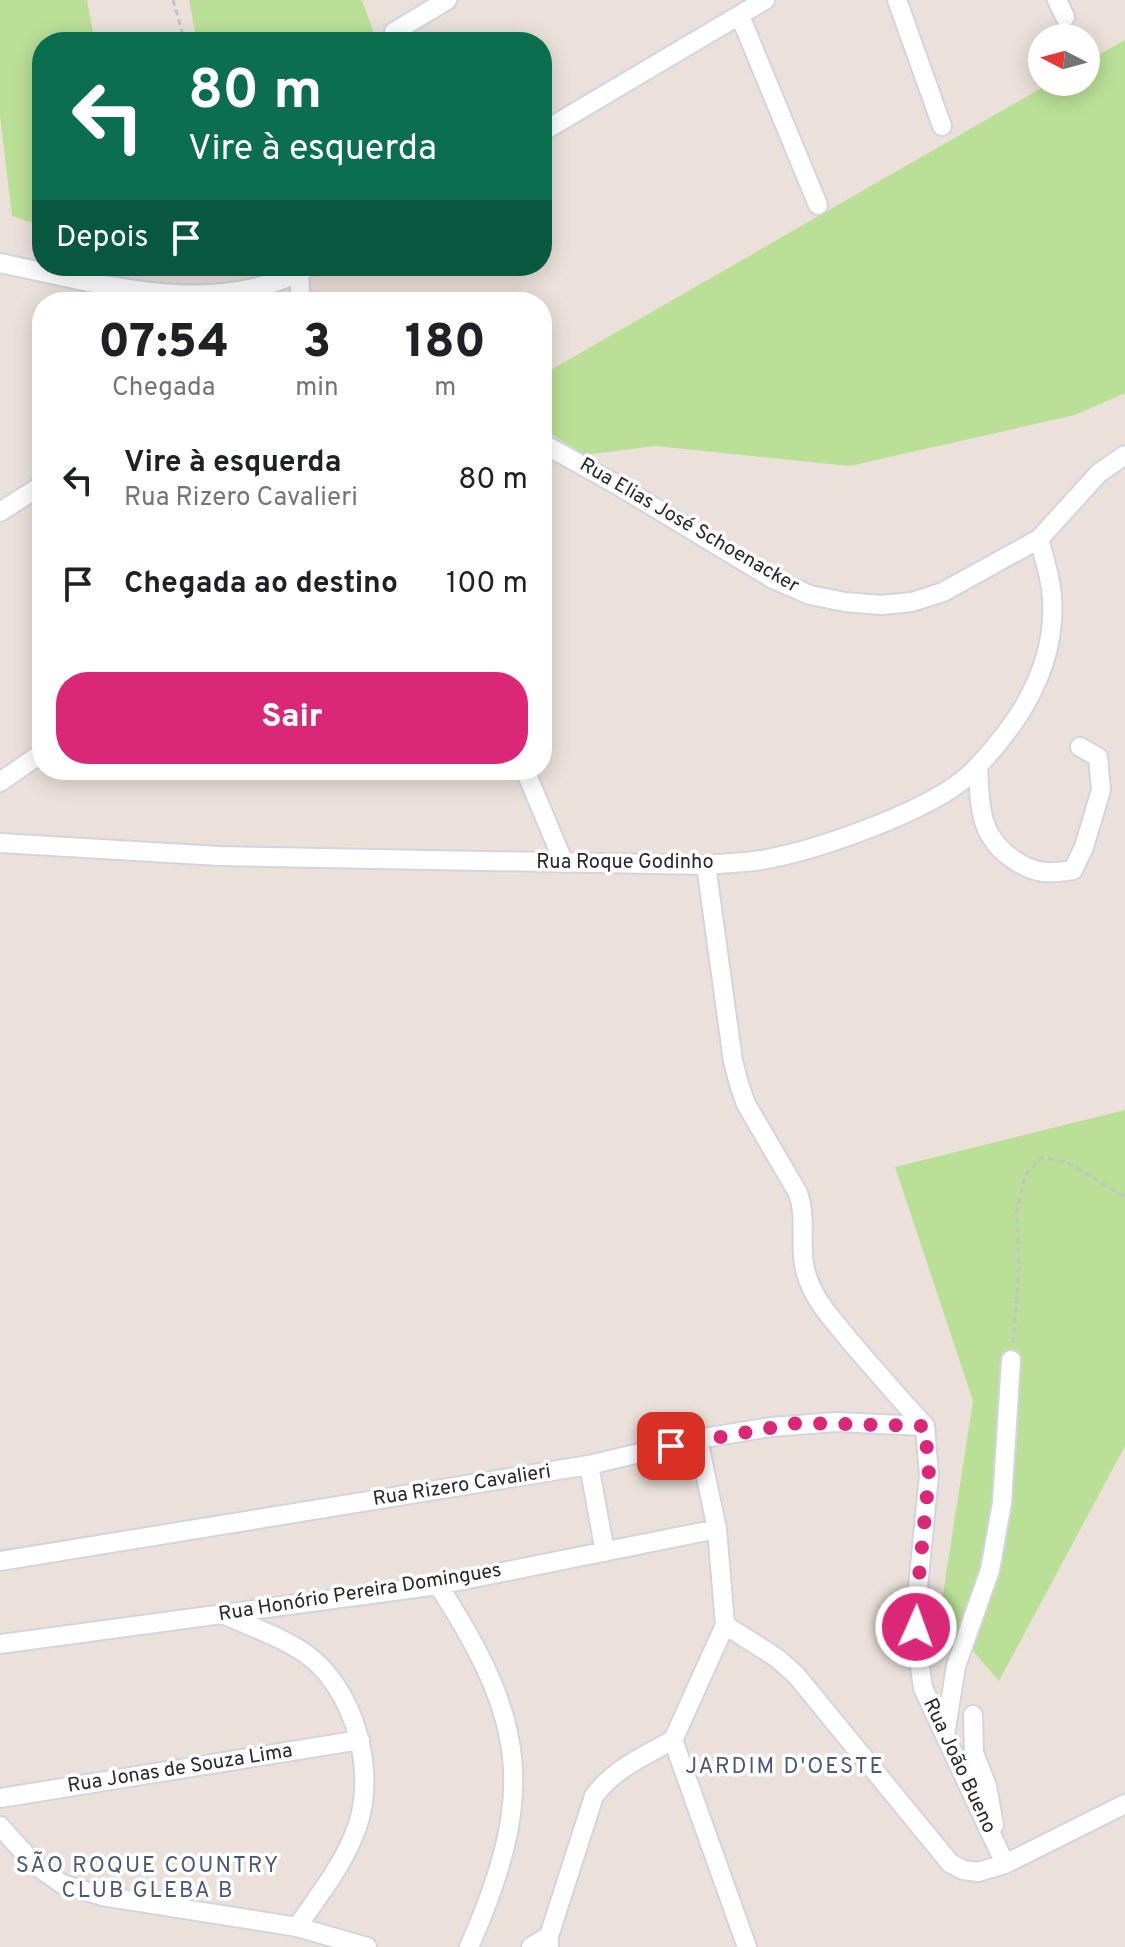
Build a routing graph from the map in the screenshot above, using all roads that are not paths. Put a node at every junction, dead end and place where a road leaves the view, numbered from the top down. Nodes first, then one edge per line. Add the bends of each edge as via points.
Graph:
1 (447, 0) edge
2 (765, 0) edge
3 (897, 0) edge
4 (740, 16) junction
5 (394, 32) dead end
6 (552, 126) edge
7 (942, 126) dead end
8 (818, 205) dead end
9 (0, 263) edge
10 (32, 269) edge
11 (69, 276) edge
12 (290, 276) edge
13 (154, 292) edge
14 (232, 292) edge
15 (552, 449) edge
16 (1125, 455) edge
17 (32, 491) edge
18 (0, 512) edge
19 (1039, 539) junction
20 (1080, 747) dead end
21 (32, 760) edge
22 (978, 766) junction
23 (529, 780) edge
24 (0, 782) edge
25 (0, 843) edge
26 (564, 863) junction
27 (706, 865) junction
28 (1011, 1360) road end
29 (925, 1426) junction
30 (698, 1439) junction
31 (589, 1465) junction
32 (717, 1529) junction
33 (605, 1552) junction
34 (0, 1561) edge
35 (438, 1585) junction
36 (223, 1614) junction
37 (725, 1625) junction
38 (0, 1644) edge
39 (973, 1715) dead end
40 (945, 1735) junction
41 (360, 1740) junction
42 (673, 1740) junction
43 (0, 1798) edge
44 (1125, 1804) edge
45 (0, 1826) edge
46 (1001, 1856) junction
47 (297, 1927) junction
48 (549, 1941) edge
49 (367, 1947) edge
50 (469, 1947) edge
51 (531, 1947) edge
52 (747, 1947) edge

1 - 5 street
2 - 4 street
3 - 7 street
4 - 6 street
4 - 8 street
9 - 10 street
11 - 13 street
12 - 14 street
15 - 19 street, Rua Elias José Schoenacker via 773,579 845,602 912,602 943,592
16 - 19 street, Rua Elias José Schoenacker via 1099,473
17 - 18 street
19 - 22 street, Rua Roque Godinho via 1052,600 1048,648 1028,701
20 - 22 street via 1098,757 1101,790 1073,870 1048,874 1023,867 996,848 984,824
21 - 24 street
22 - 27 street, Rua Roque Godinho via 912,809 821,845 759,860
23 - 26 street
25 - 26 street, Rua Roque Godinho via 206,856
26 - 27 street, Rua Roque Godinho
27 - 29 street via 733,1061 746,1104 803,1207 806,1277 833,1320
28 - 40 street via 1002,1503 990,1570 956,1666
29 - 30 street, Rua Rizero Cavalieri via 798,1423
29 - 40 street, Rua João Bueno via 929,1475 917,1647 923,1688
30 - 31 street, Rua Rizero Cavalieri
30 - 32 street
31 - 33 street
31 - 34 street, Rua Rizero Cavalieri
32 - 33 street, Rua Honório Pereira Domingues
32 - 37 street
33 - 35 street, Rua Honório Pereira Domingues
35 - 36 street, Rua Honório Pereira Domingues
35 - 50 street via 493,1682 514,1770 499,1872
36 - 38 street, Rua Honório Pereira Domingues
36 - 41 street via 289,1643 320,1665 340,1693
37 - 42 street
37 - 46 street via 796,1675 950,1863 978,1872
39 - 46 street via 974,1753 987,1786
40 - 46 street, Rua João Bueno
41 - 43 street, Rua Jonas de Souza Lima
41 - 47 street via 366,1777 357,1829
42 - 48 street via 618,1771 594,1796
42 - 52 street
44 - 46 street
45 - 47 street via 35,1865 62,1884 102,1896
47 - 49 street
48 - 51 street

